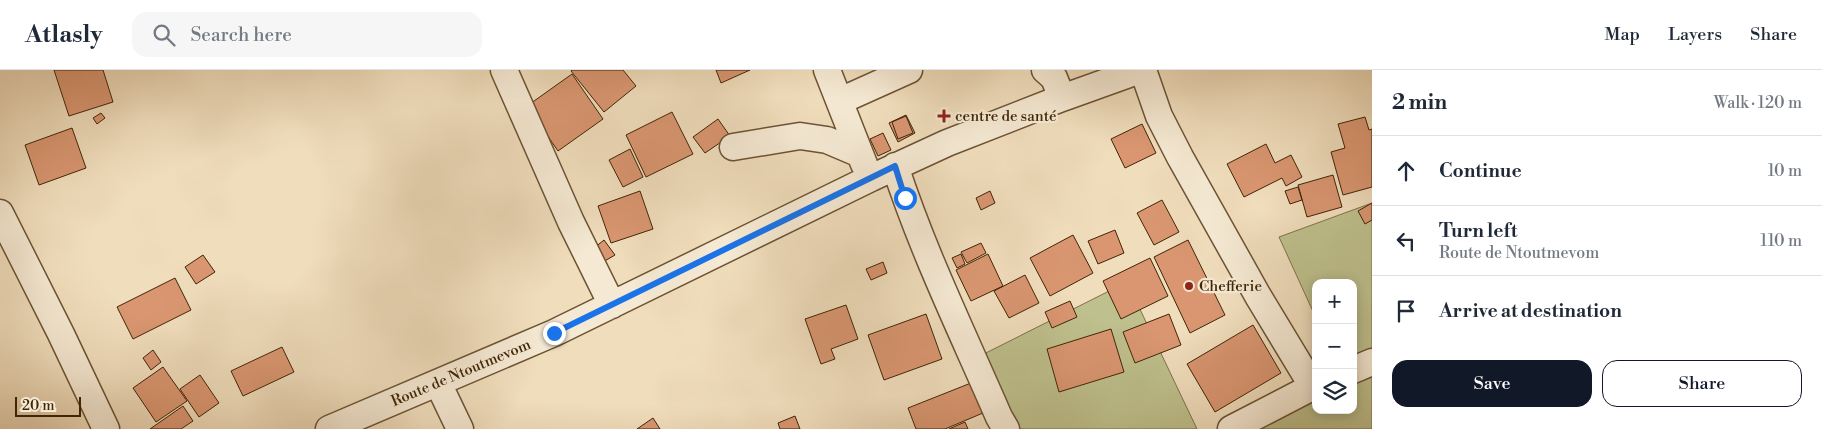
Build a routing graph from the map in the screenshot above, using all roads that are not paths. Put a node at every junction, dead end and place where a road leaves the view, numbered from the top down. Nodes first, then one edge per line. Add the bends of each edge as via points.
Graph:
1 (504, 70) edge
2 (827, 70) edge
3 (908, 70) edge
4 (1045, 70) edge
5 (1142, 70) edge
6 (1062, 98) junction
7 (840, 101) junction
8 (733, 147) dead end
9 (860, 154) junction
10 (895, 166) junction
11 (871, 178) junction
12 (0, 213) edge
13 (612, 305) junction
14 (1372, 362) edge
15 (1355, 369) edge
16 (438, 383) junction
17 (1312, 383) edge
18 (1312, 387) edge
19 (106, 429) edge
20 (328, 429) edge
21 (460, 429) edge
22 (1006, 429) edge
23 (1231, 429) edge

1 - 13 street via 571,222
2 - 7 street
3 - 7 street
4 - 6 street via 1054,78
5 - 6 street, Route de Ntoutmevom
5 - 17 street via 1159,116 1180,157 1258,296
6 - 10 street, Route de Ntoutmevom
7 - 9 street
8 - 9 street via 800,136 827,140
9 - 11 street
10 - 11 street, Route de Ntoutmevom
10 - 22 street via 933,266
11 - 13 street, Route de Ntoutmevom
12 - 19 street
13 - 16 street, Route de Ntoutmevom
14 - 15 street
16 - 20 street, Route de Ntoutmevom
16 - 21 street
18 - 23 street

